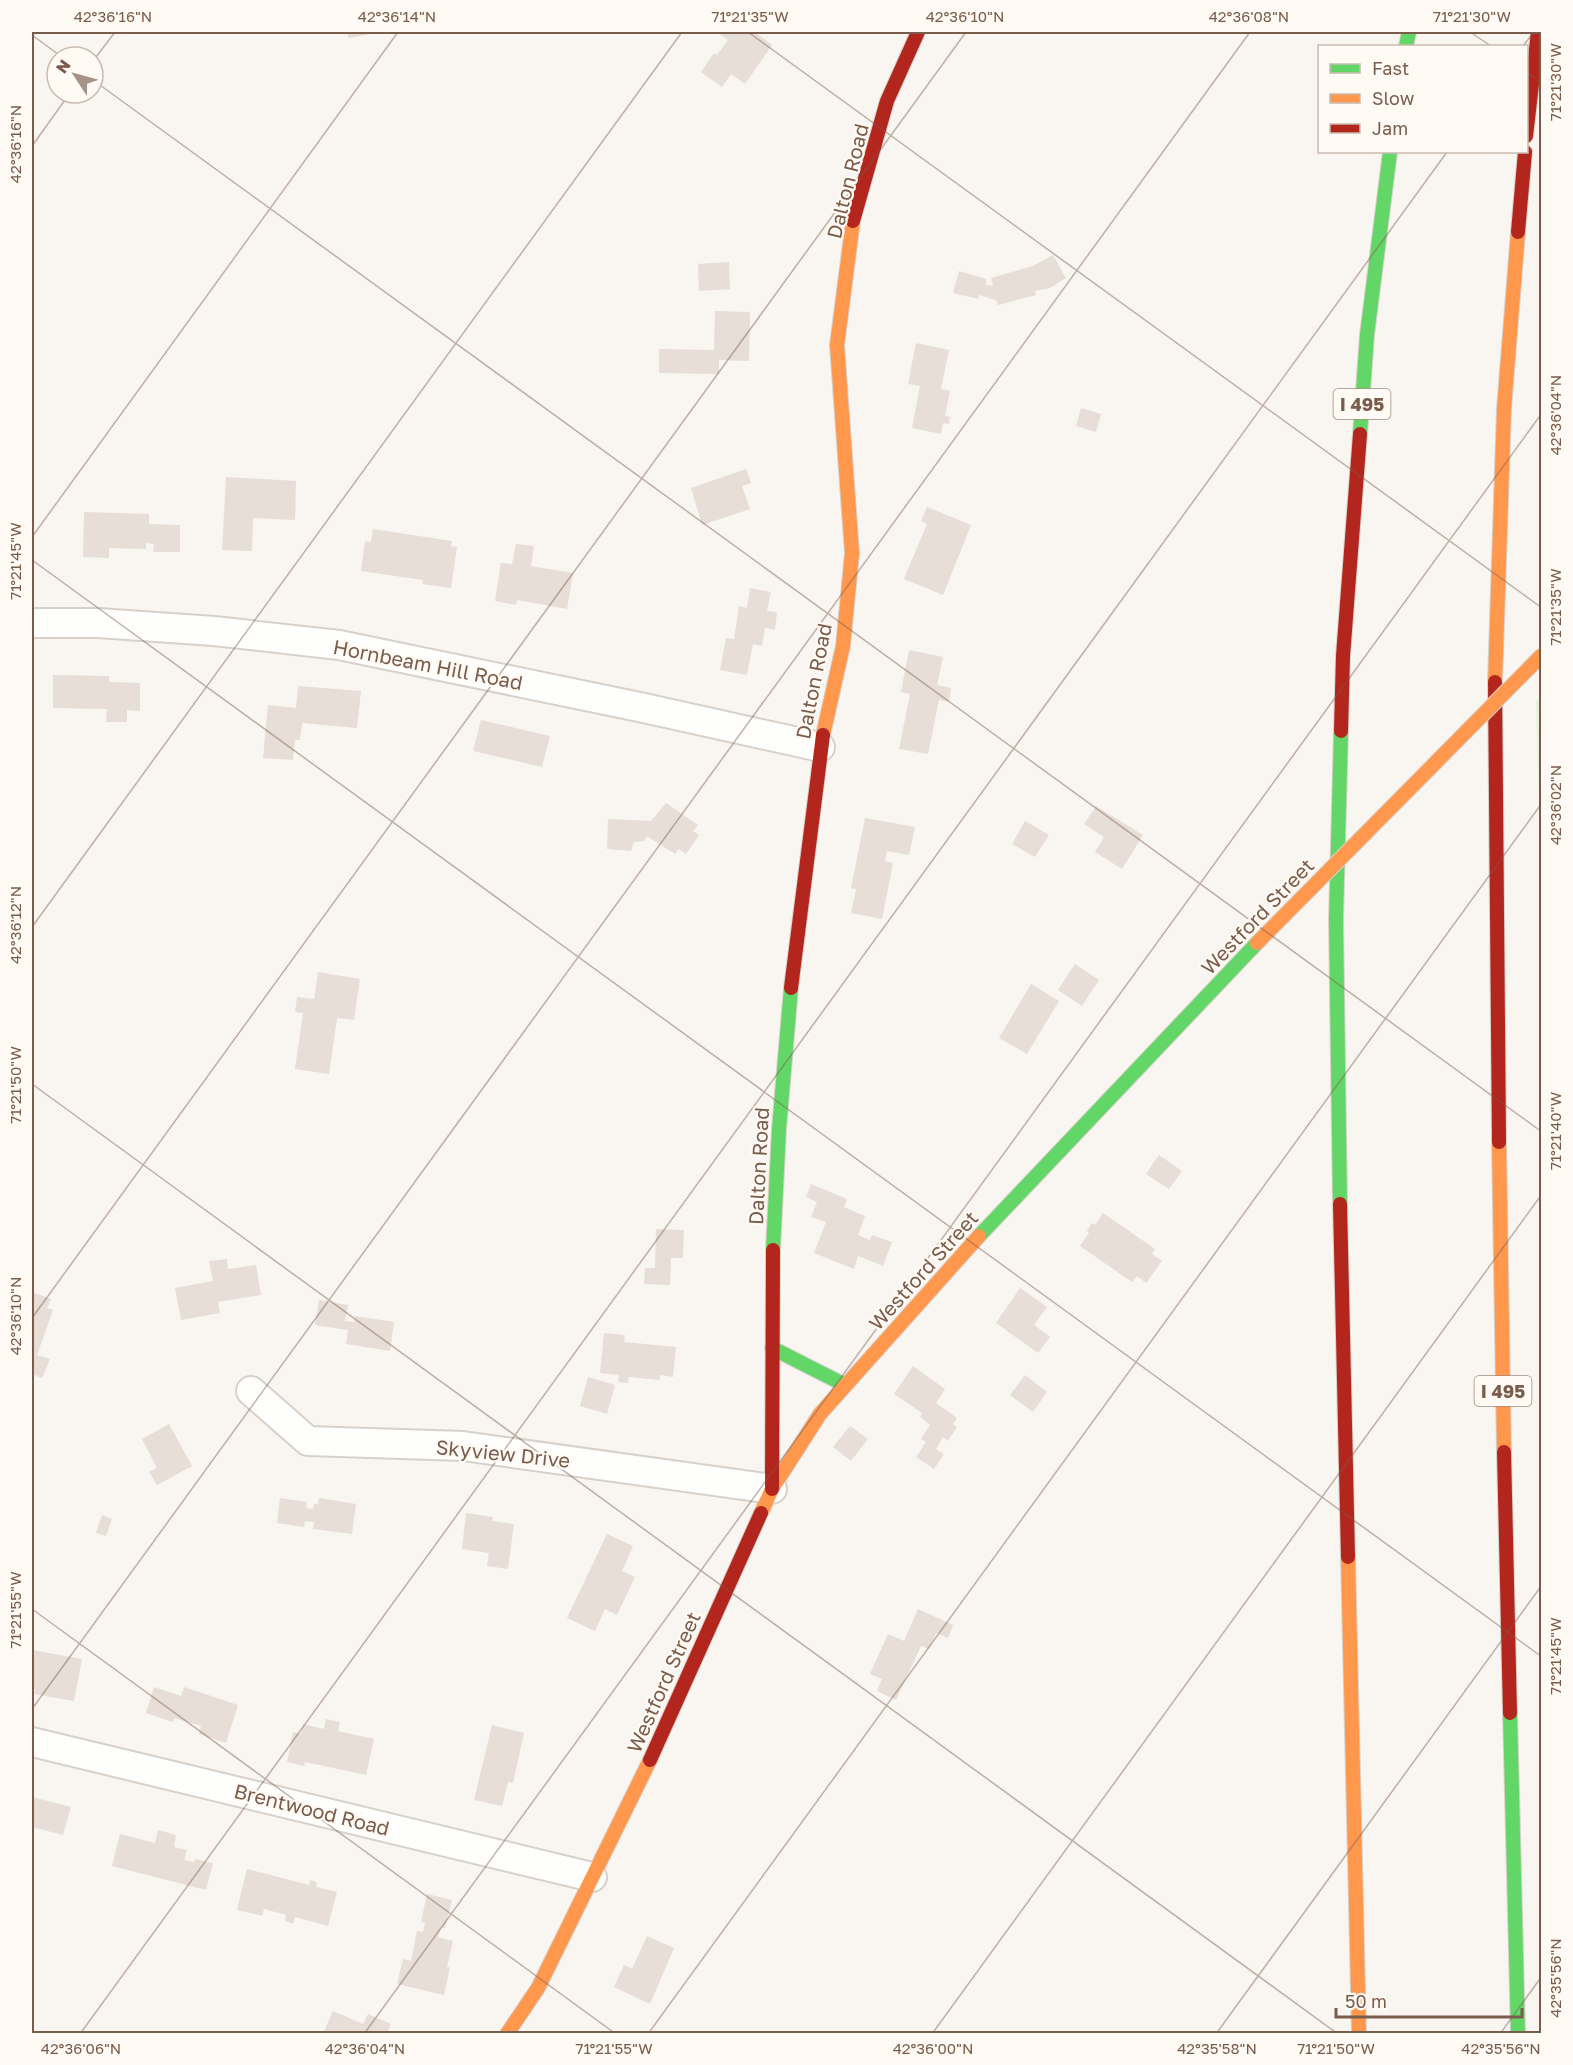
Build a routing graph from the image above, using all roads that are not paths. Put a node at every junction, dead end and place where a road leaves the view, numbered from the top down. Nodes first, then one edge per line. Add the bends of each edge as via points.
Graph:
1 (918, 32) edge
2 (1538, 32) edge
3 (1528, 127) edge
4 (1390, 153) edge
5 (1525, 153) edge
6 (1372, 188) dead end
7 (1529, 273) dead end
8 (1367, 335) junction
9 (1504, 409) junction
10 (32, 622) edge
11 (1542, 655) edge
12 (820, 747) junction
13 (772, 1348) junction
14 (845, 1385) junction
15 (251, 1391) dead end
16 (772, 1490) junction
17 (32, 1742) edge
18 (592, 1877) junction
19 (507, 2034) edge
20 (1359, 2034) edge
21 (1518, 2034) edge

1 - 12 main road, Dalton Road via 887,101 853,229 837,345 852,553 843,646
2 - 3 main road
4 - 8 main road, I 495
5 - 9 main road, I 495
6 - 8 main road
7 - 9 main road
8 - 20 main road, I 495 via 1343,656 1336,919
9 - 21 main road, I 495 via 1495,666 1499,1151
10 - 12 street, Hornbeam Hill Road via 203,630 339,645
11 - 14 main road, Westford Street, bridge via 1257,943 965,1251
12 - 13 main road, Dalton Road via 791,986 779,1129
13 - 14 main road
13 - 16 main road, Dalton Road
14 - 16 main road, Westford Street via 820,1414
15 - 16 street, Skyview Drive via 308,1441 463,1446
16 - 18 main road, Westford Street via 656,1747
17 - 18 street, Brentwood Road
18 - 19 main road, Westford Street via 538,1988

